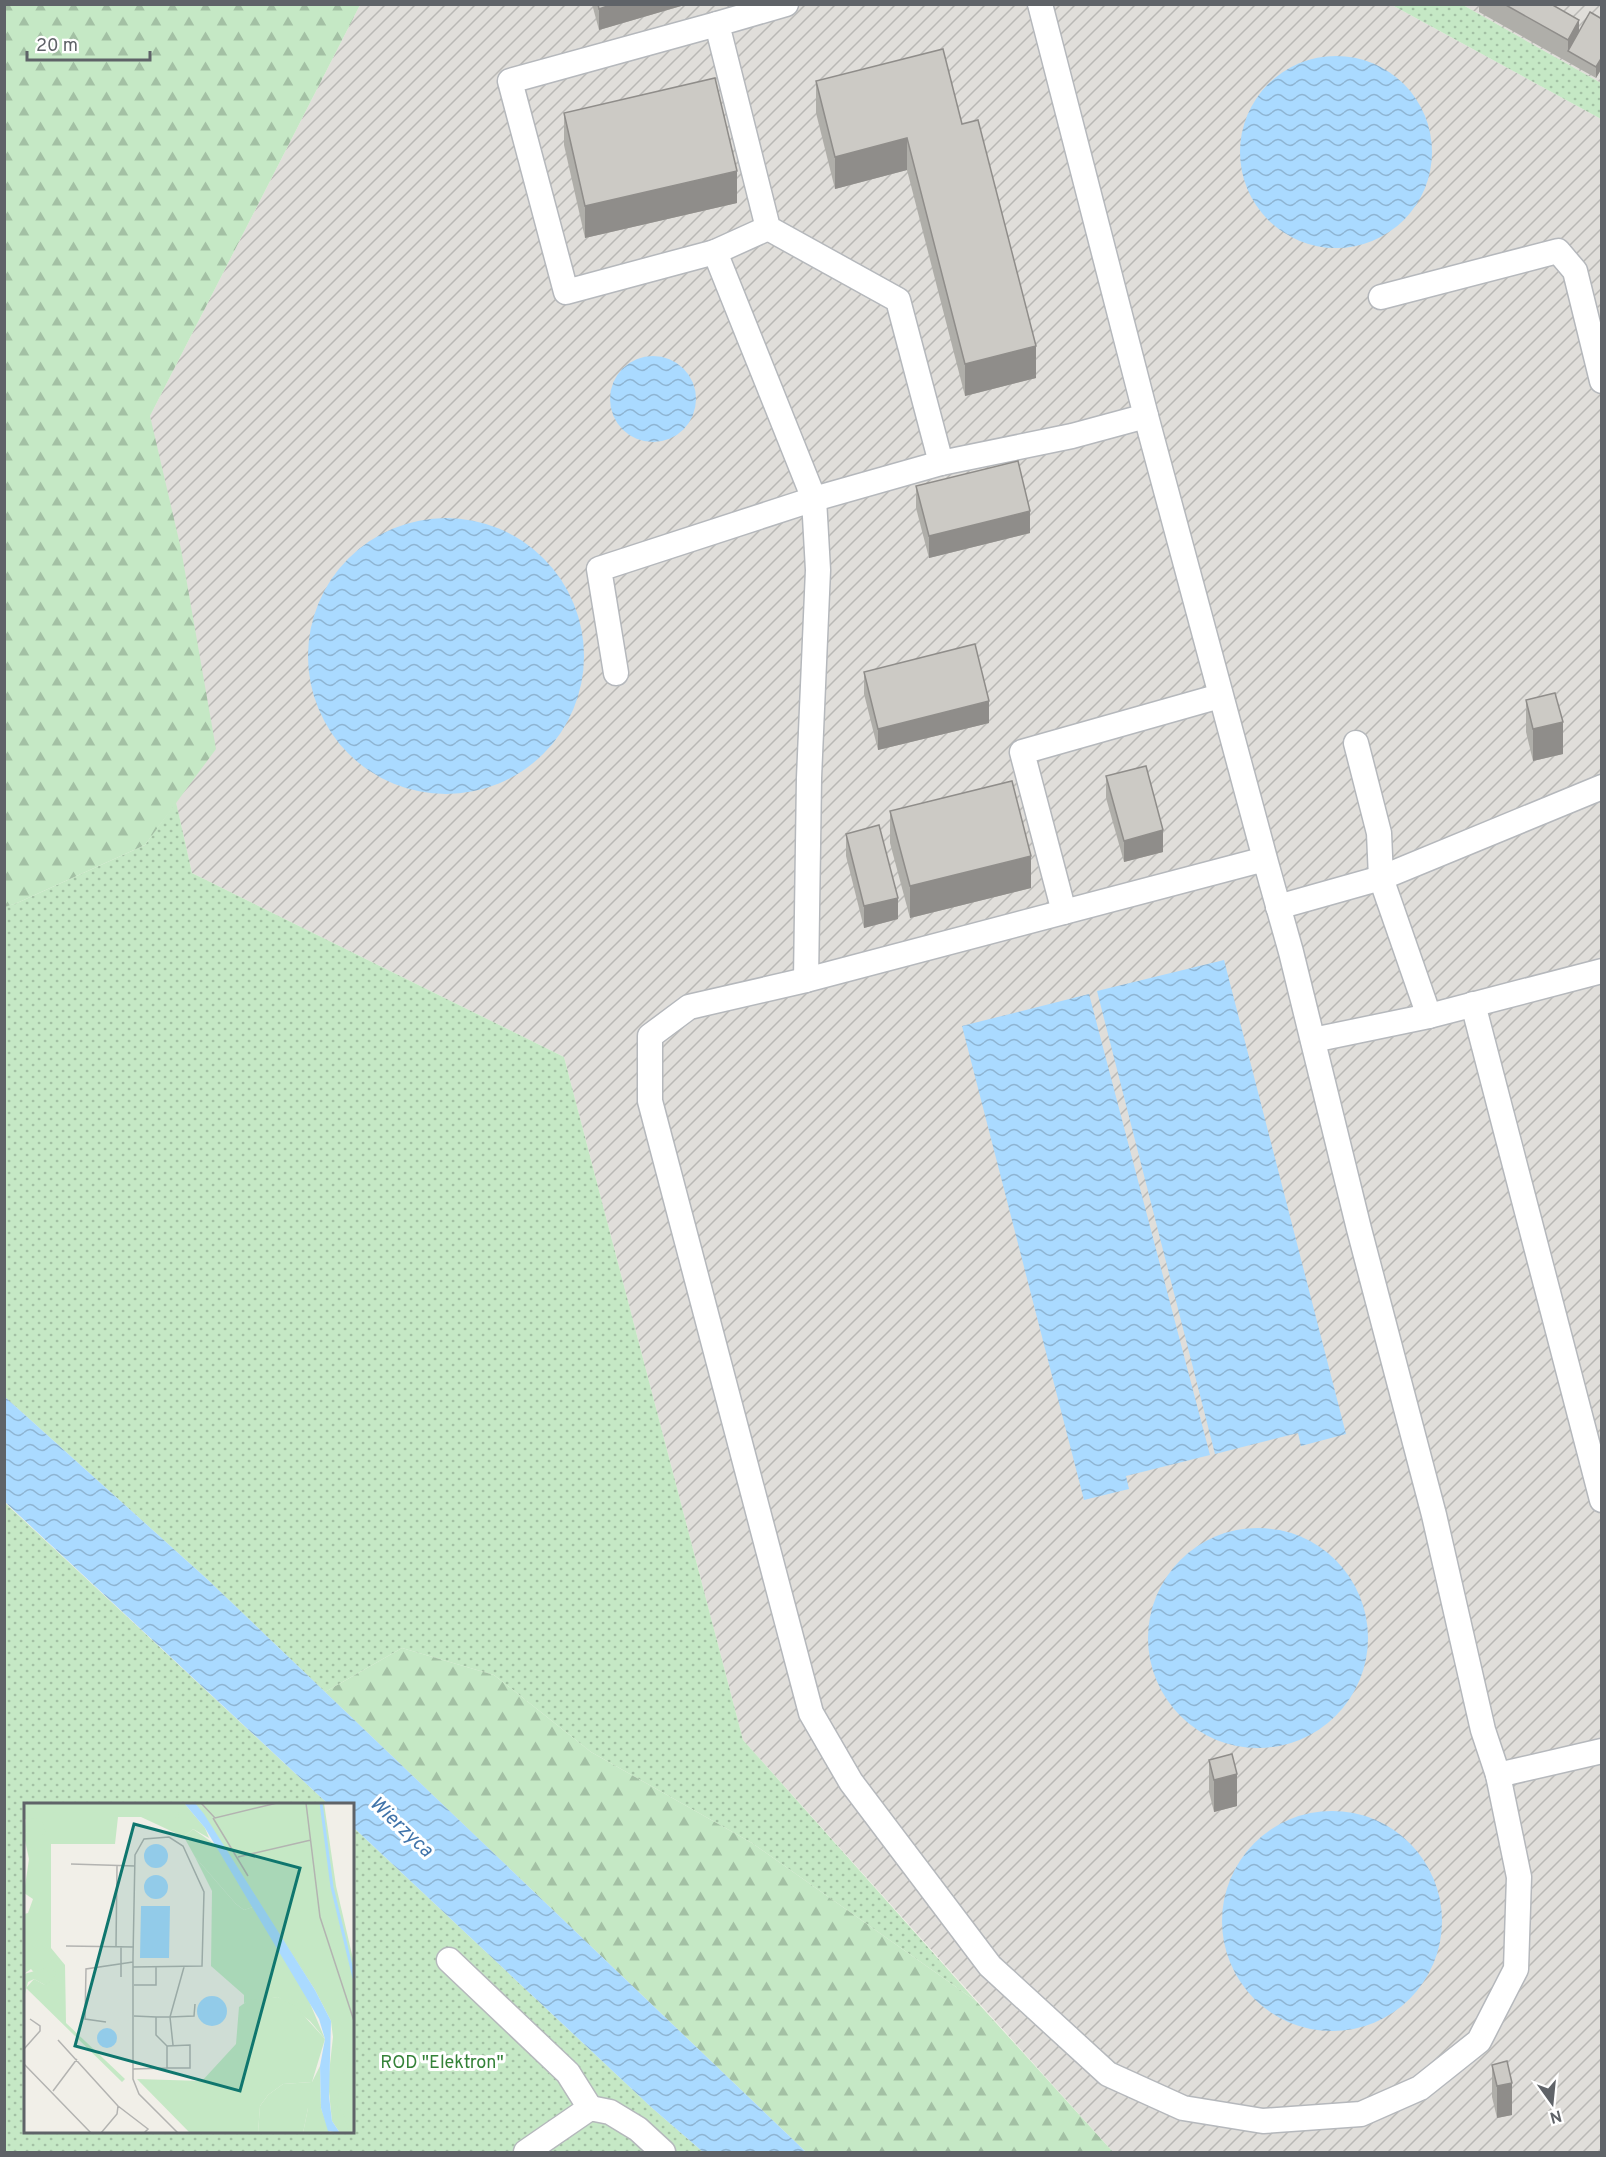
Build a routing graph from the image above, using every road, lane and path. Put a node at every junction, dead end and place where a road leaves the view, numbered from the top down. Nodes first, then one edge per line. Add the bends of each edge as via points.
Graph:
1 (786, 4) edge
2 (1040, 4) edge
3 (717, 24) junction
4 (768, 228) junction
5 (715, 252) junction
6 (1381, 297) dead end
7 (1602, 381) edge
8 (1146, 416) junction
9 (941, 463) junction
10 (814, 499) junction
11 (616, 673) dead end
12 (1220, 696) junction
13 (1356, 743) dead end
14 (1602, 787) edge
15 (1265, 859) junction
16 (1381, 878) junction
17 (1278, 907) junction
18 (1064, 912) junction
19 (1602, 970) edge
20 (806, 980) junction
21 (1473, 1004) junction
22 (1430, 1016) junction
23 (1313, 1040) junction
24 (1602, 1500) edge
25 (1602, 1750) edge
26 (1498, 1775) junction
27 (449, 1960) dead end
28 (590, 2108) junction
29 (526, 2152) edge
30 (663, 2152) edge

1 - 3 lane
2 - 8 lane
3 - 4 lane
3 - 5 lane via 510,81 566,292
4 - 5 lane
4 - 9 lane via 898,300
5 - 10 lane
6 - 7 lane via 1558,251 1575,271
8 - 9 lane
8 - 12 lane
9 - 10 lane
10 - 11 lane via 599,569
10 - 20 lane via 818,570
12 - 15 lane
12 - 18 lane via 1022,752
13 - 16 lane via 1379,833
14 - 16 lane
15 - 17 lane
15 - 18 lane
16 - 17 lane
16 - 22 lane
17 - 23 lane
18 - 20 lane
19 - 21 lane
20 - 26 lane via 689,1007 650,1036 650,1101 811,1713 851,1782 990,1966 1108,2074 1183,2108 1263,2121 1361,2114 1420,2088 1479,2041 1516,1968 1519,1876
21 - 22 lane
21 - 24 lane
22 - 23 lane
23 - 26 lane via 1434,1515 1483,1730
25 - 26 lane
27 - 28 lane via 568,2073
28 - 29 lane
28 - 30 lane via 610,2112 638,2129

